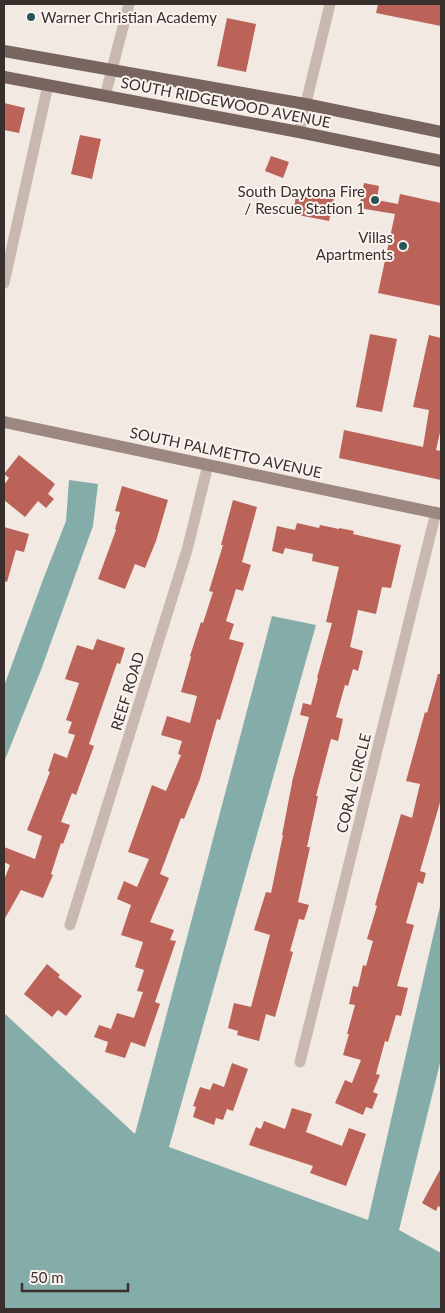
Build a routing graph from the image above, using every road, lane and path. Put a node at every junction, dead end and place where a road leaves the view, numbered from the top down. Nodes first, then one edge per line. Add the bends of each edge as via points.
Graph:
1 (129, 4) edge
2 (330, 4) edge
3 (4, 51) edge
4 (112, 70) junction
5 (4, 77) edge
6 (48, 85) junction
7 (105, 96) junction
8 (305, 104) junction
9 (299, 132) junction
10 (441, 132) edge
11 (441, 161) edge
12 (4, 282) edge
13 (4, 422) edge
14 (208, 465) junction
15 (438, 513) edge
16 (70, 925) dead end
17 (300, 1062) dead end

1 - 4 street
2 - 8 street
3 - 4 main road, SOUTH RIDGEWOOD AVENUE
4 - 7 street
4 - 8 main road, SOUTH RIDGEWOOD AVENUE
5 - 6 main road, SOUTH RIDGEWOOD AVENUE
6 - 7 main road, SOUTH RIDGEWOOD AVENUE
6 - 12 street
7 - 9 main road, SOUTH RIDGEWOOD AVENUE
8 - 9 street
8 - 10 main road, SOUTH RIDGEWOOD AVENUE
9 - 11 main road, SOUTH RIDGEWOOD AVENUE
13 - 14 street, SOUTH PALMETTO AVENUE
14 - 15 street, SOUTH PALMETTO AVENUE
14 - 16 street, REEF ROAD via 187,550
15 - 17 street, CORAL CIRCLE

